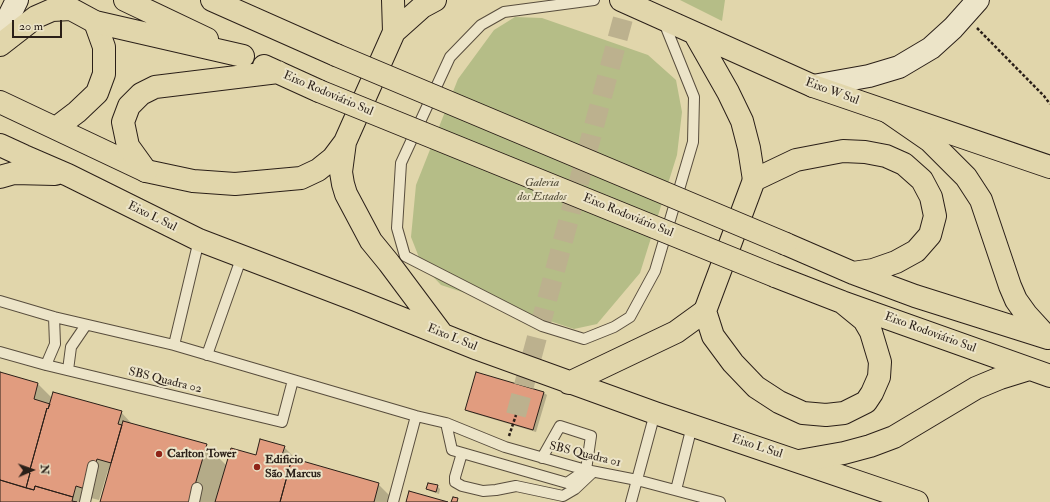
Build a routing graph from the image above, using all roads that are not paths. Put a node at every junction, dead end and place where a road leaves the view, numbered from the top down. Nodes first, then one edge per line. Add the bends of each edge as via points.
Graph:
1 (17, 0) edge
2 (126, 0) edge
3 (212, 0) edge
4 (226, 0) edge
5 (394, 0) edge
6 (435, 0) edge
7 (594, 0) edge
8 (621, 0) edge
9 (243, 7) edge
10 (971, 8) edge
11 (663, 18) junction
12 (95, 22) junction
13 (394, 32) junction
14 (695, 34) junction
15 (0, 35) edge
16 (0, 45) edge
17 (243, 56) junction
18 (278, 72) junction
19 (813, 86) junction
20 (0, 102) edge
21 (888, 112) junction
22 (50, 125) junction
23 (345, 142) junction
24 (0, 145) edge
25 (1050, 167) edge
26 (146, 171) junction
27 (68, 175) junction
28 (0, 177) edge
29 (754, 180) junction
30 (199, 240) junction
31 (242, 256) junction
32 (853, 273) junction
33 (0, 301) edge
34 (842, 302) junction
35 (705, 311) junction
36 (54, 317) junction
37 (86, 325) junction
38 (442, 334) junction
39 (1049, 338) edge
40 (174, 345) junction
41 (0, 352) edge
42 (207, 355) junction
43 (46, 365) junction
44 (68, 370) junction
45 (1042, 373) edge
46 (293, 380) junction
47 (569, 383) junction
48 (655, 413) junction
49 (416, 416) junction
50 (446, 423) junction
51 (692, 426) junction
52 (462, 453) junction
53 (542, 458) junction
54 (799, 461) junction
55 (93, 466) dead end
56 (590, 471) junction
57 (637, 480) junction
58 (197, 488) dead end
59 (676, 490) junction
60 (85, 502) edge
61 (194, 502) edge
62 (393, 502) edge
63 (631, 502) edge
64 (720, 502) edge
65 (917, 502) edge

1 - 15 main road
2 - 17 main road, Eixo Rodoviário Sul
3 - 9 main road
4 - 9 main road
5 - 13 main road
6 - 13 main road via 422,7
7 - 11 lane via 504,12 481,25 450,57 401,163 397,228 405,256 542,326 584,339 614,327 630,317 634,310 655,271 693,142 694,97
8 - 11 main road, Eixo W Sul
9 - 32 main road, bridge via 336,55
10 - 19 main road via 930,48 899,67 869,76
11 - 14 main road, Eixo W Sul
12 - 16 main road via 71,9 52,10 36,17
12 - 17 main road
12 - 22 main road via 104,47 104,74 97,93 77,112
13 - 23 main road
14 - 19 main road, Eixo W Sul
14 - 29 main road via 742,121 750,148
17 - 18 main road, Eixo Rodoviário Sul
18 - 26 main road via 155,86 141,94 129,106 123,122 128,146
18 - 34 main road, Eixo Rodoviário Sul, bridge via 319,91
19 - 21 main road, Eixo W Sul
20 - 22 main road
21 - 25 main road, Eixo W Sul
21 - 39 main road via 930,140 966,177 981,200 1016,300
22 - 26 main road
23 - 26 main road via 333,158 318,170 301,178 235,184 193,181
23 - 38 main road via 341,172 346,194 371,241
24 - 27 main road, Eixo L Sul
27 - 28 main road via 14,173
27 - 30 main road, Eixo L Sul
29 - 32 main road via 796,160 843,151 886,156 904,164 922,180 931,197 935,216 930,235 916,251 896,262 873,270
29 - 35 main road
30 - 31 main road, Eixo L Sul
30 - 40 lane
31 - 38 main road, Eixo L Sul
31 - 42 lane
32 - 39 main road via 915,296
33 - 36 lane
34 - 35 main road via 864,320 872,332 880,362 879,377 866,402 844,413 826,415 803,413 756,387 733,363 713,336
34 - 45 main road, Eixo Rodoviário Sul
35 - 47 main road via 676,332
36 - 37 lane
36 - 43 lane via 55,344
37 - 40 lane
37 - 44 lane via 71,347
38 - 47 main road, Eixo L Sul
40 - 42 lane
41 - 43 lane, SBS Quadra 02
42 - 46 lane
43 - 44 lane, SBS Quadra 02
44 - 46 lane, SBS Quadra 02 via 282,422
45 - 54 main road via 1000,378 976,388 894,438 844,453
46 - 49 lane
47 - 48 main road, Eixo L Sul
48 - 51 main road, Eixo L Sul
48 - 57 lane
49 - 50 lane
49 - 62 lane
50 - 52 lane via 452,450
50 - 53 lane, SBS Quadra 01 via 505,447
51 - 54 main road, Eixo L Sul
51 - 59 lane
52 - 56 lane via 567,483
52 - 56 lane via 455,482 483,491 516,486 563,496 576,489
53 - 56 lane, SBS Quadra 01
53 - 56 lane via 560,426 591,436
54 - 65 main road, Eixo L Sul
55 - 60 lane
56 - 57 lane, SBS Quadra 01
57 - 59 lane, SBS Quadra 01
57 - 63 lane
58 - 61 lane
59 - 64 lane, SBS Quadra 01

